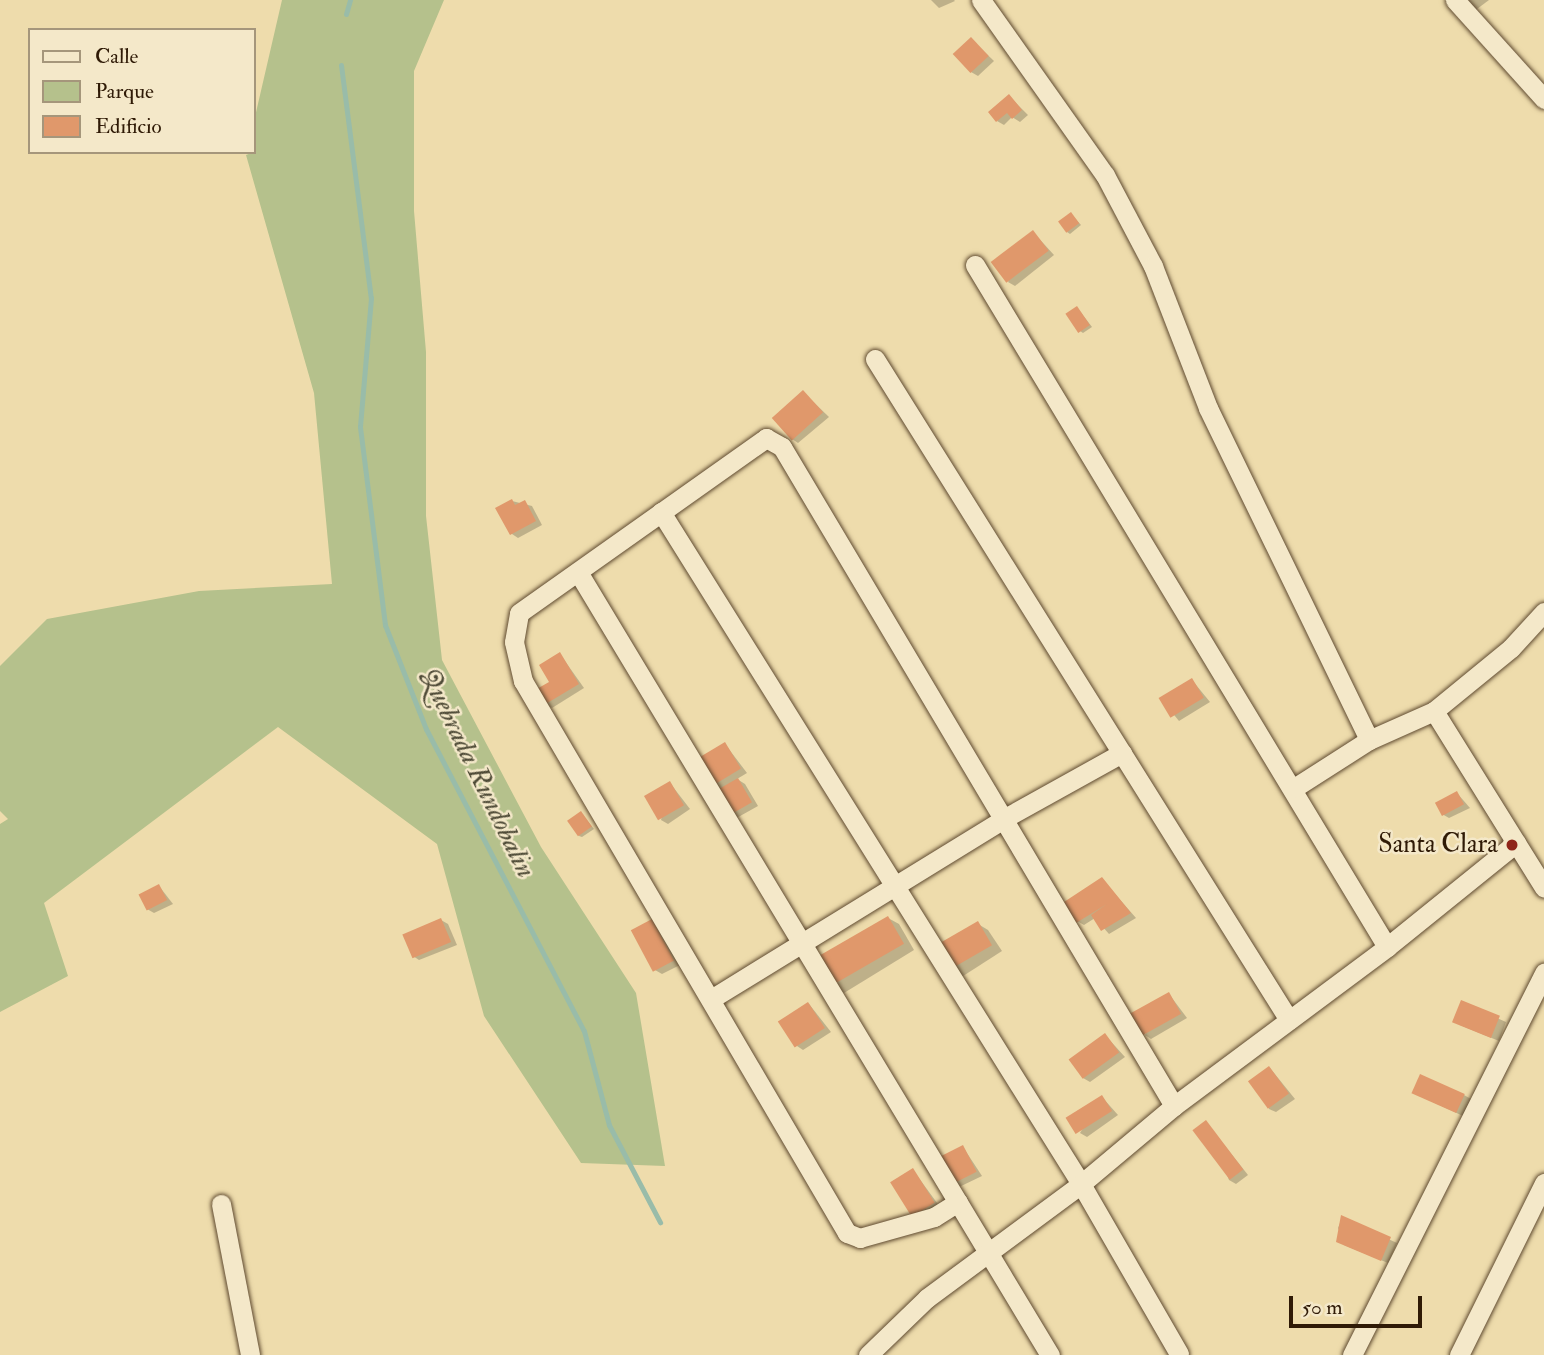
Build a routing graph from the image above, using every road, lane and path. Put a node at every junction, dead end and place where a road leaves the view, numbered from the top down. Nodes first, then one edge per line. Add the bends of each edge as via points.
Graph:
1 (981, 0) edge
2 (1455, 0) edge
3 (1544, 99) edge
4 (975, 265) dead end
5 (875, 359) dead end
6 (661, 512) junction
7 (578, 572) junction
8 (1544, 612) edge
9 (1434, 711) junction
10 (1368, 740) junction
11 (1122, 753) junction
12 (1294, 788) junction
13 (1005, 818) junction
14 (1516, 843) junction
15 (1544, 888) edge
16 (893, 890) junction
17 (1387, 947) junction
18 (800, 948) junction
19 (1544, 973) edge
20 (710, 999) junction
21 (1289, 1020) junction
22 (1174, 1106) junction
23 (1544, 1183) edge
24 (1081, 1184) junction
25 (958, 1202) junction
26 (221, 1204) dead end
27 (989, 1252) junction
28 (1179, 1354) edge
29 (250, 1355) edge
30 (868, 1355) edge
31 (1050, 1355) edge
32 (1352, 1355) edge
33 (1459, 1355) edge

1 - 10 street via 1105,175 1147,255 1208,408
2 - 3 street
4 - 12 street
5 - 11 street
6 - 7 street
6 - 13 street via 749,446 765,438 782,447
6 - 16 street
7 - 18 street
7 - 20 street via 519,613 514,642 523,681
8 - 9 street via 1511,648
9 - 10 street
9 - 14 street
10 - 12 street
11 - 13 street
11 - 21 street
12 - 17 street
13 - 16 street
13 - 22 street
14 - 15 street
14 - 17 street
16 - 18 street
16 - 24 street
17 - 21 street
18 - 20 street
18 - 25 street
19 - 32 street
20 - 25 street via 847,1233 860,1238 934,1217
21 - 22 street
22 - 24 street
23 - 33 street
24 - 27 street
24 - 28 street
25 - 27 street
26 - 29 street
27 - 30 street via 928,1298
27 - 31 street

